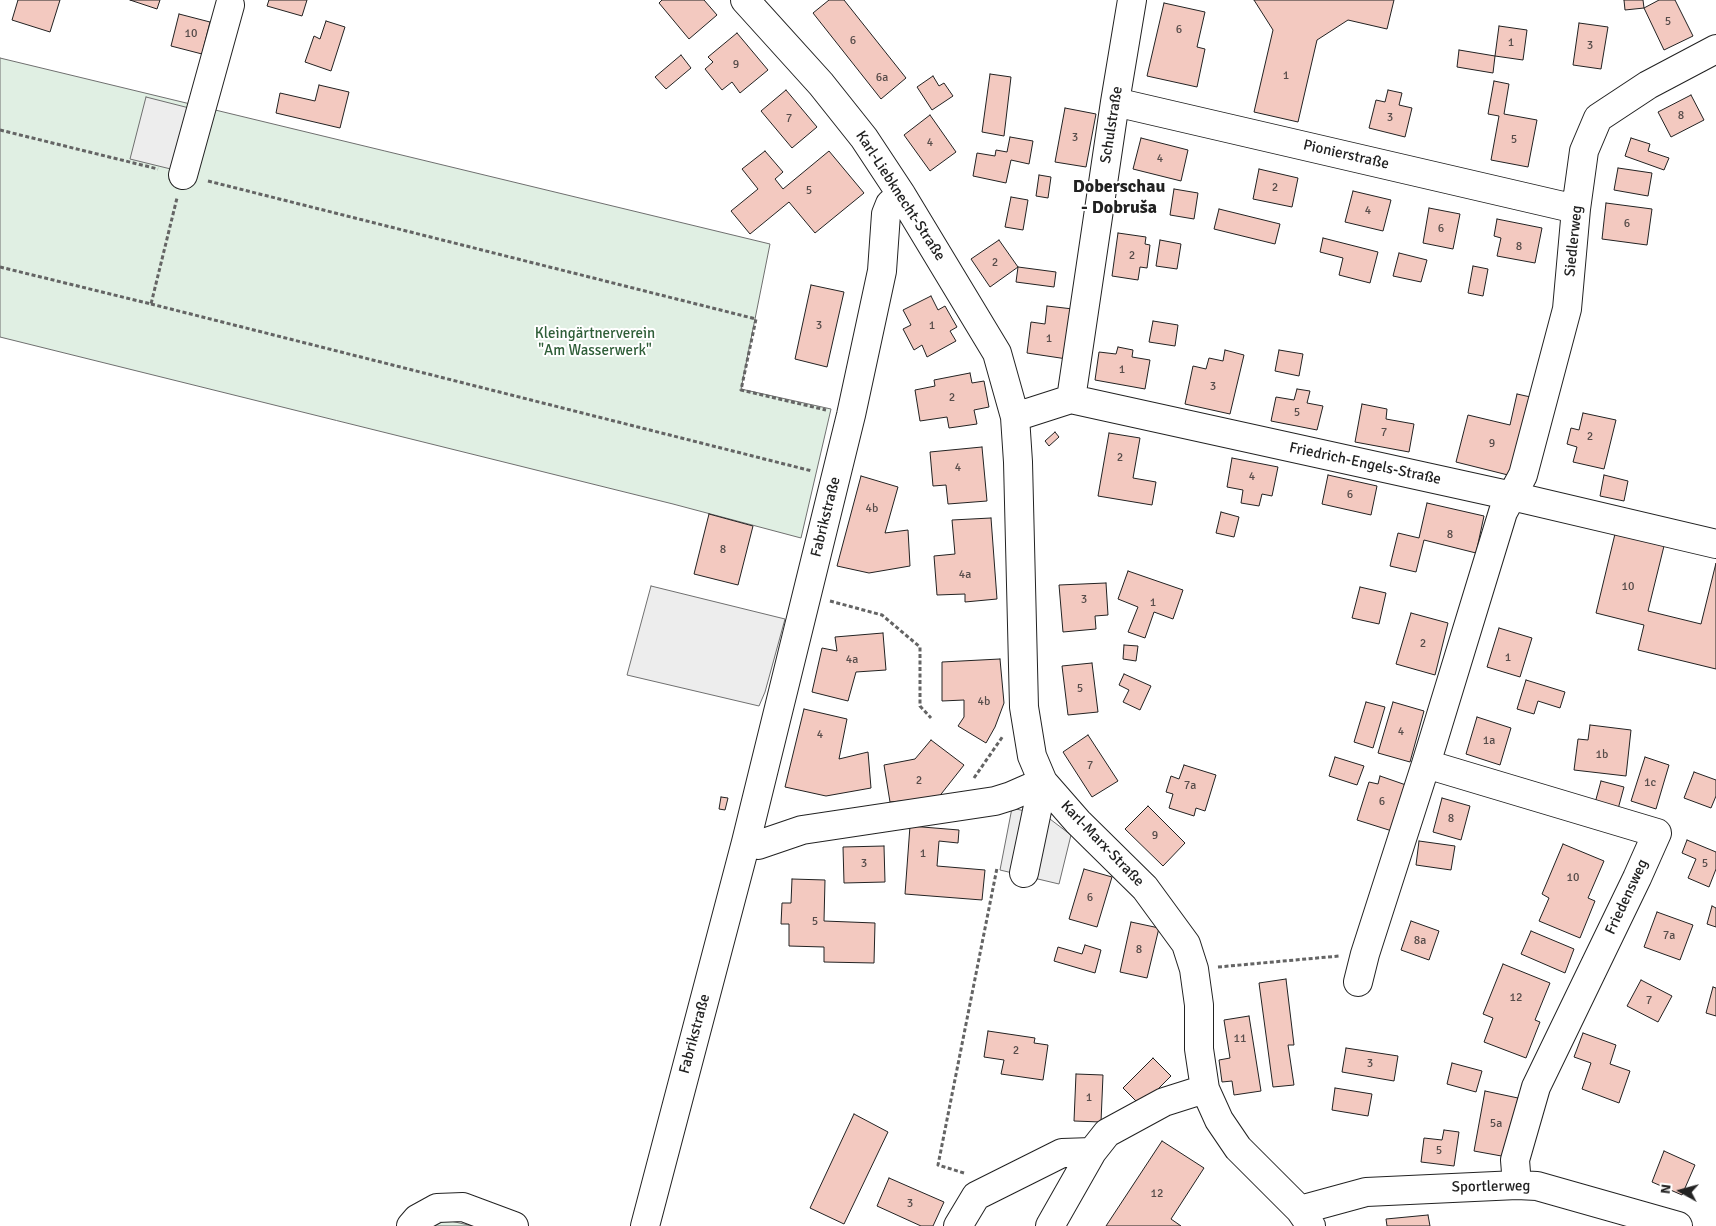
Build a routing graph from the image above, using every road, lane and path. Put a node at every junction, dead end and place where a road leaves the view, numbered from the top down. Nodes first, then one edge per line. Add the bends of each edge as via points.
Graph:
1 (745, 0) edge
2 (1132, 0) edge
3 (225, 2) edge
4 (1716, 49) edge
5 (1115, 102) junction
6 (0, 130) edge
7 (183, 175) junction
8 (901, 194) junction
9 (1576, 209) junction
10 (0, 267) edge
11 (151, 304) junction
12 (1071, 400) junction
13 (851, 416) junction
14 (1015, 417) junction
15 (836, 477) junction
16 (1512, 496) junction
17 (1716, 544) edge
18 (807, 596) junction
19 (1024, 707) junction
20 (931, 718) dead end
21 (1426, 764) junction
22 (1043, 782) junction
23 (951, 808) junction
24 (746, 842) junction
25 (998, 864) dead end
26 (1024, 873) dead end
27 (1365, 954) junction
28 (1194, 969) junction
29 (1358, 982) dead end
30 (1204, 1089) junction
31 (1092, 1152) junction
32 (1517, 1185) junction
33 (976, 1196) junction
34 (1305, 1218) edge
35 (411, 1226) edge
36 (514, 1226) edge
37 (645, 1226) edge
38 (958, 1226) edge
39 (1050, 1226) edge
40 (1678, 1226) edge

1 - 8 street, Karl-Liebknecht-Straße via 822,84 864,138
2 - 5 street, Schulstraße
3 - 7 street
4 - 9 street, Siedlerweg via 1648,85 1598,118 1584,152
5 - 9 street, Pionierstraße
5 - 12 street, Schulstraße
6 - 7 path
7 - 11 path
7 - 13 path via 756,319 740,390
8 - 13 street, Fabrikstraße via 890,204 886,214 882,271
8 - 14 street, Karl-Liebknecht-Straße via 997,353
9 - 16 street, Siedlerweg via 1567,309 1523,475
10 - 11 path
11 - 15 path
12 - 14 street, Friedrich-Engels-Straße
12 - 16 street, Friedrich-Engels-Straße
13 - 15 street, Fabrikstraße
14 - 19 street, Karl-Marx-Straße
15 - 18 street, Fabrikstraße
16 - 17 street, Friedrich-Engels-Straße
16 - 21 street via 1503,512
18 - 20 path via 882,615 920,647 920,706
18 - 24 street, Fabrikstraße
19 - 22 street, Karl-Marx-Straße via 1032,756
19 - 23 path
21 - 27 street
21 - 32 street, Friedensweg via 1656,833 1536,1087 1515,1160
22 - 23 street via 995,801
22 - 26 street
22 - 28 street, Karl-Marx-Straße via 1078,822 1145,888 1186,944
23 - 24 street via 802,830 758,845
24 - 37 street, Fabrikstraße
25 - 33 path via 938,1165 969,1174
27 - 28 path
27 - 29 street
28 - 30 street, Karl-Marx-Straße
30 - 31 street via 1164,1102 1107,1132
30 - 34 street, Karl-Marx-Straße via 1238,1148
31 - 33 street via 1062,1153
31 - 39 street
32 - 34 street, Sportlerweg via 1366,1192
32 - 40 street, Sportlerweg via 1537,1186
33 - 38 street
35 - 36 street via 437,1208 463,1207

